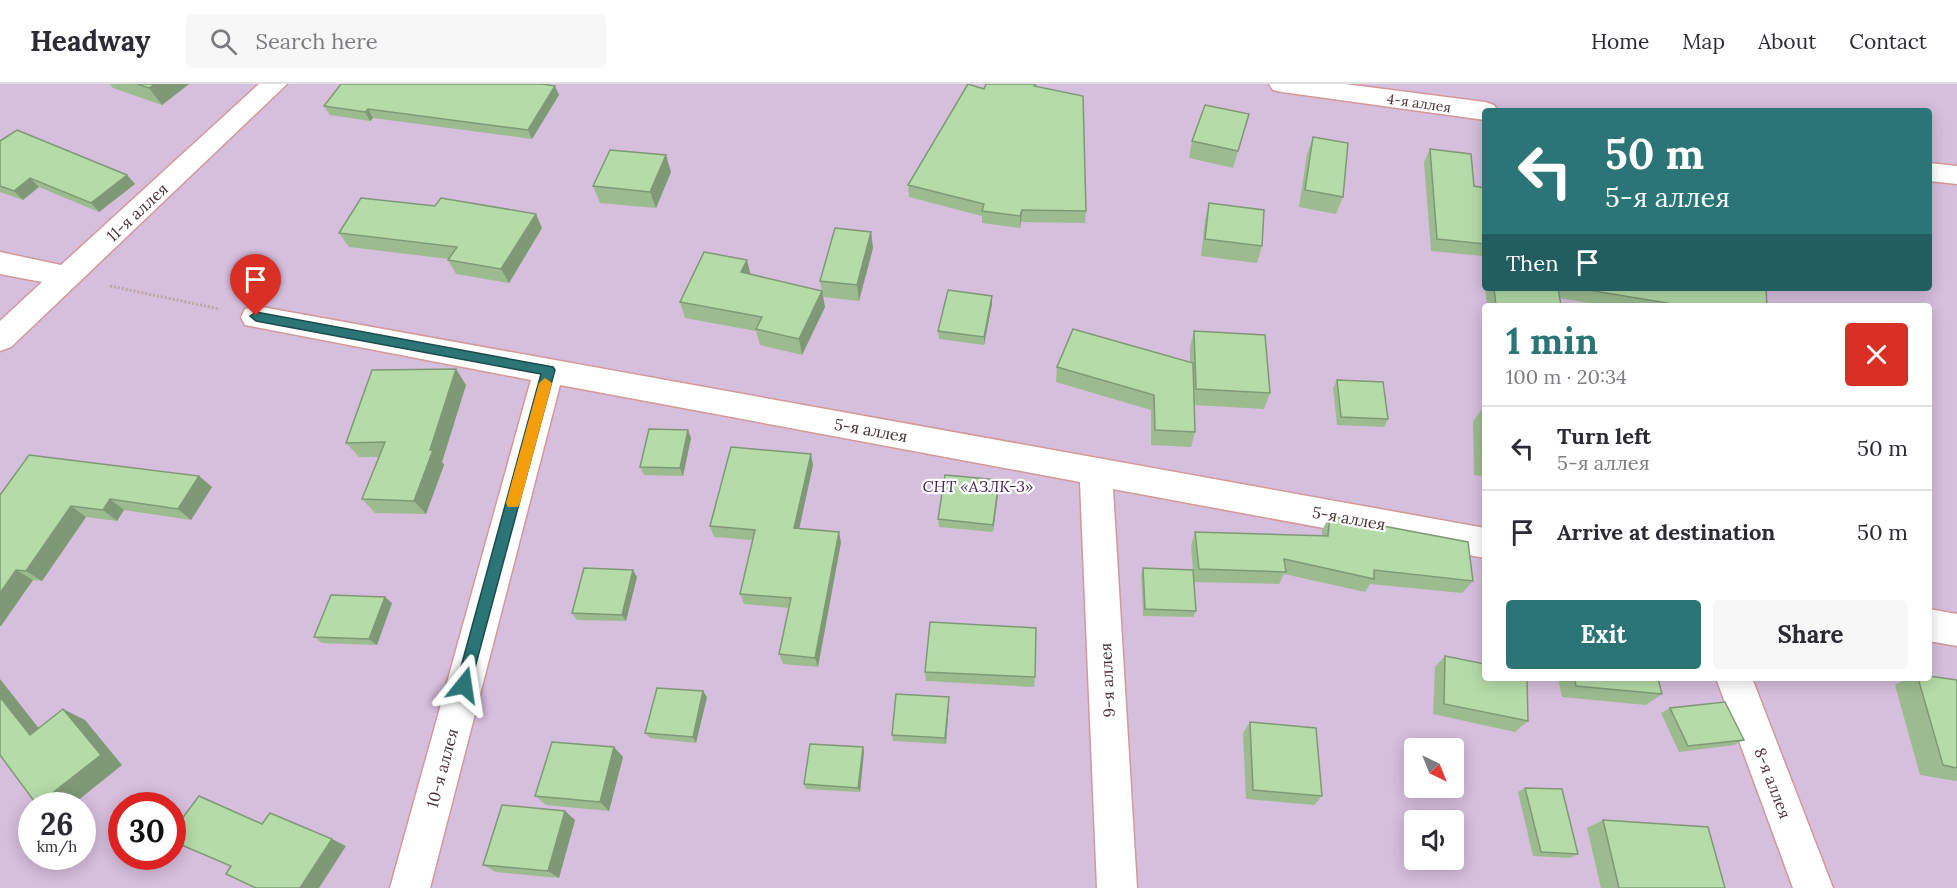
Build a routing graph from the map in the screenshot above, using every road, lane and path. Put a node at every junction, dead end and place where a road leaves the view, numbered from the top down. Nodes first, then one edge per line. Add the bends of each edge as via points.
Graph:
1 (274, 84) edge
2 (1282, 84) edge
3 (1482, 111) edge
4 (1932, 172) edge
5 (1957, 176) edge
6 (0, 263) edge
7 (68, 277) junction
8 (256, 316) joint
9 (0, 339) edge
10 (549, 370) junction
11 (1096, 471) junction
12 (1482, 542) edge
13 (1932, 626) edge
14 (1957, 630) edge
15 (1735, 681) edge
16 (410, 888) edge
17 (1117, 888) edge
18 (1813, 888) edge

1 - 7 street, 11-я аллея
2 - 3 street, 4-я аллея
4 - 5 street
6 - 7 street
7 - 8 path
7 - 9 street, 11-я аллея
8 - 10 street, 5-я аллея
10 - 11 street, 5-я аллея
10 - 16 street, 10-я аллея
11 - 12 street, 5-я аллея
11 - 17 street, 9-я аллея
13 - 14 street
15 - 18 street, 8-я аллея

